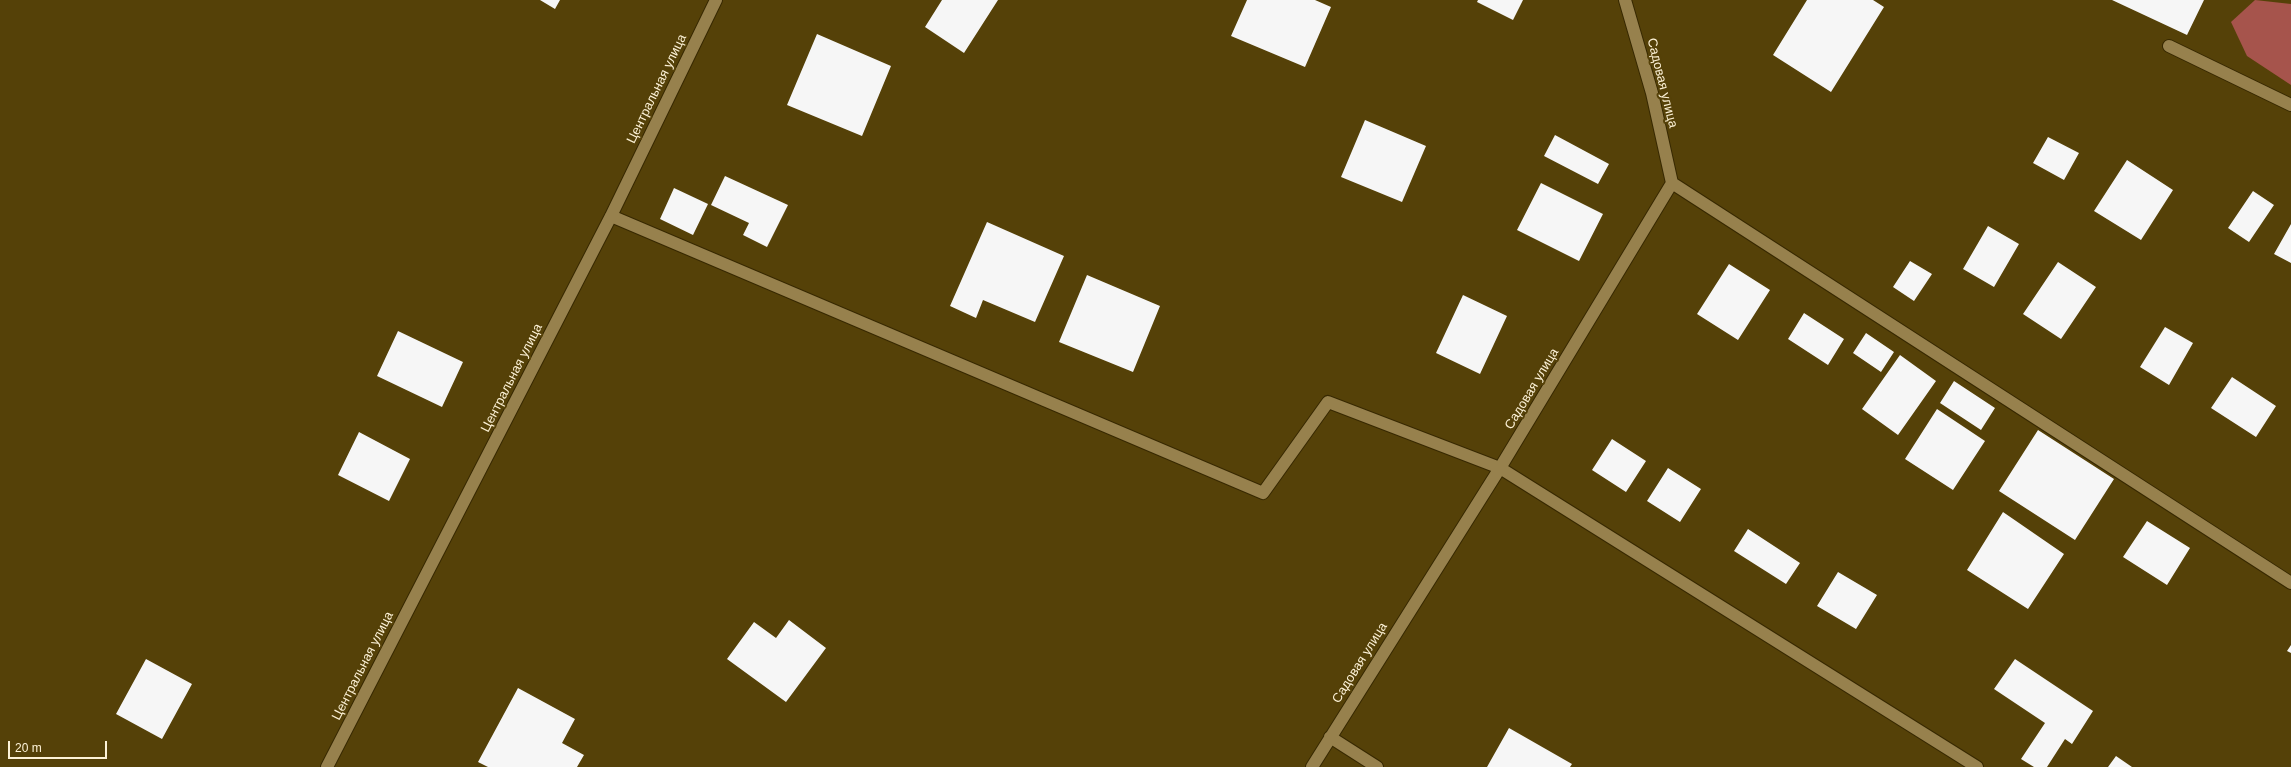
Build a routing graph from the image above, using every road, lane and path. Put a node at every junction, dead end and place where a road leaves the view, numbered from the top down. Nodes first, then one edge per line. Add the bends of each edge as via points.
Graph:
1 (716, 0) edge
2 (1625, 0) edge
3 (2169, 46) dead end
4 (2291, 104) edge
5 (1672, 183) junction
6 (611, 216) junction
7 (1500, 468) junction
8 (2291, 583) edge
9 (1330, 738) junction
10 (327, 767) edge
11 (1312, 767) edge
12 (1377, 767) edge
13 (1977, 767) edge

1 - 6 street, Центральная улица
2 - 5 street, Садовая улица via 1652,94
3 - 4 street
5 - 7 street, Садовая улица
5 - 8 street
6 - 7 street via 1263,493 1328,402
6 - 10 street, Центральная улица
7 - 9 street, Садовая улица
7 - 13 street
9 - 11 street, Садовая улица
9 - 12 street

